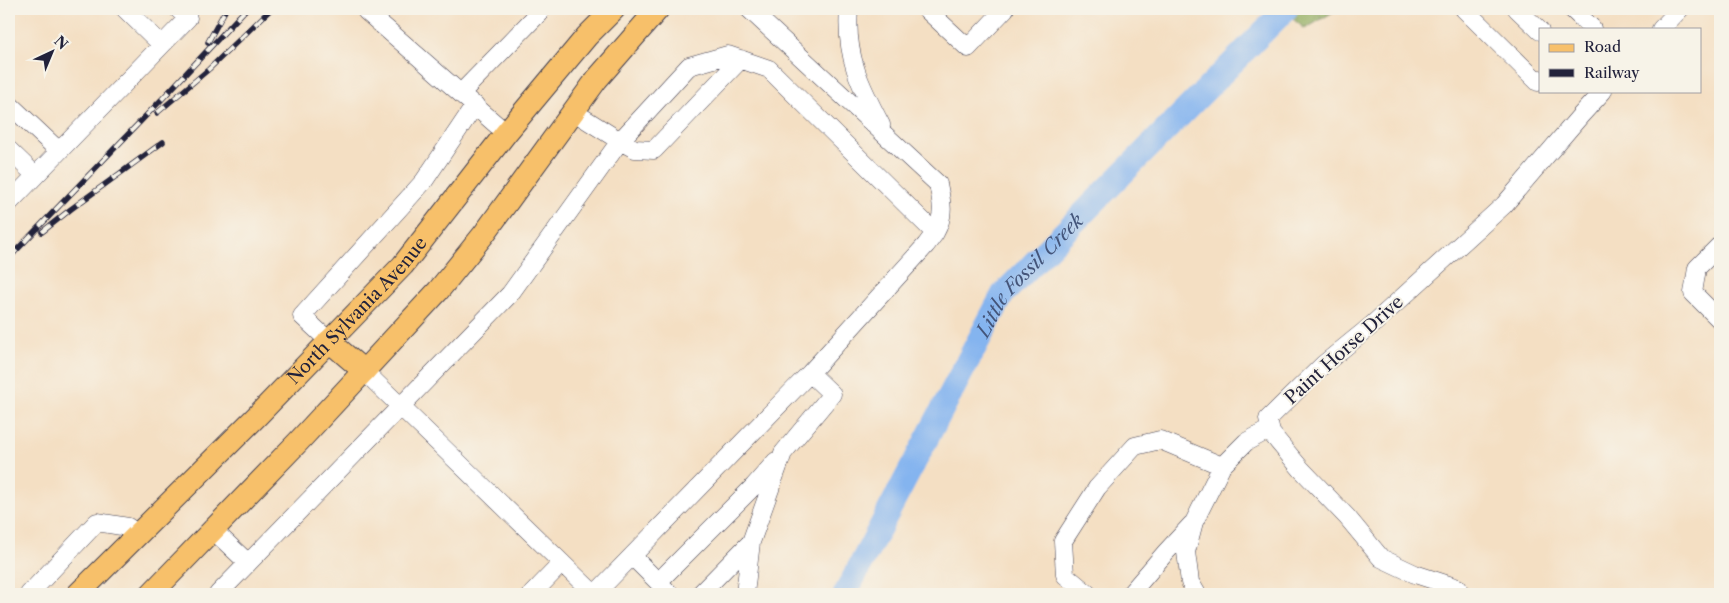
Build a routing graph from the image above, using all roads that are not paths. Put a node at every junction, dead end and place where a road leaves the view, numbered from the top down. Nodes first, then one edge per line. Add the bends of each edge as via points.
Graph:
1 (125, 9) edge
2 (178, 9) edge
3 (614, 9) edge
4 (668, 9) edge
5 (748, 9) edge
6 (849, 9) edge
7 (926, 9) edge
8 (1005, 9) edge
9 (1464, 9) edge
10 (1517, 9) edge
11 (1572, 9) edge
12 (1680, 9) edge
13 (366, 11) dead end
14 (539, 13) dead end
15 (651, 16) edge
16 (1592, 28) edge
17 (1662, 28) edge
18 (1539, 30) edge
19 (162, 45) junction
20 (741, 59) junction
21 (1539, 80) edge
22 (1602, 92) edge
23 (461, 93) junction
24 (9, 104) edge
25 (475, 106) junction
26 (574, 112) junction
27 (506, 133) junction
28 (885, 135) junction
29 (620, 141) junction
30 (9, 150) edge
31 (59, 151) junction
32 (35, 175) junction
33 (11, 197) edge
34 (935, 233) junction
35 (1720, 245) edge
36 (1720, 320) edge
37 (329, 341) junction
38 (364, 371) junction
39 (810, 373) junction
40 (400, 407) junction
41 (1270, 429) junction
42 (783, 453) junction
43 (1222, 466) junction
44 (1194, 522) junction
45 (213, 530) junction
46 (138, 534) junction
47 (751, 542) junction
48 (632, 556) junction
49 (562, 563) junction
50 (248, 564) junction
51 (664, 588) edge
52 (1458, 588) dead end
53 (29, 594) edge
54 (78, 594) edge
55 (151, 594) edge
56 (218, 594) edge
57 (532, 594) edge
58 (595, 594) edge
59 (700, 594) edge
60 (745, 594) edge
61 (1088, 594) edge
62 (1130, 594) edge
63 (1196, 594) edge

1 - 19 street
2 - 19 street via 188,18
3 - 27 main road, North Sylvania Avenue via 587,36
4 - 15 main road
5 - 28 street
6 - 28 street via 850,53 858,80
7 - 8 street via 968,48
9 - 21 street
10 - 18 street
11 - 16 street
12 - 17 street
13 - 23 street
14 - 23 street
15 - 26 main road
19 - 31 street
20 - 29 street via 728,55 689,66
20 - 29 street via 654,150 635,150
20 - 34 street via 769,69
22 - 41 street, Paint Horse Drive via 1504,205 1372,325 1324,364 1268,419
23 - 25 street
24 - 31 street
25 - 27 street
25 - 37 street via 424,181 302,316
26 - 29 street
26 - 38 main road via 438,291
27 - 37 main road, North Sylvania Avenue via 403,264
28 - 34 street via 938,184 943,206 940,225
29 - 40 street via 510,294
30 - 32 street
31 - 32 street
32 - 33 street
34 - 39 street
35 - 36 street via 1697,268 1693,293
37 - 38 main road
37 - 46 main road, North Sylvania Avenue
38 - 40 street
38 - 45 main road
39 - 42 street via 832,394
39 - 48 street
40 - 49 street
40 - 50 street
41 - 43 street via 1246,442
41 - 52 street via 1295,462 1381,558 1414,574
42 - 47 street
42 - 51 street
43 - 44 street
43 - 61 street via 1160,440 1135,446 1097,488 1063,541 1065,575
44 - 62 street
44 - 63 street via 1186,552 1190,582
45 - 50 street
45 - 55 main road
46 - 53 street via 128,527 97,522
46 - 54 main road, North Sylvania Avenue
47 - 59 street
47 - 60 street
48 - 51 street
48 - 58 street
49 - 57 street
49 - 58 street
50 - 56 street

